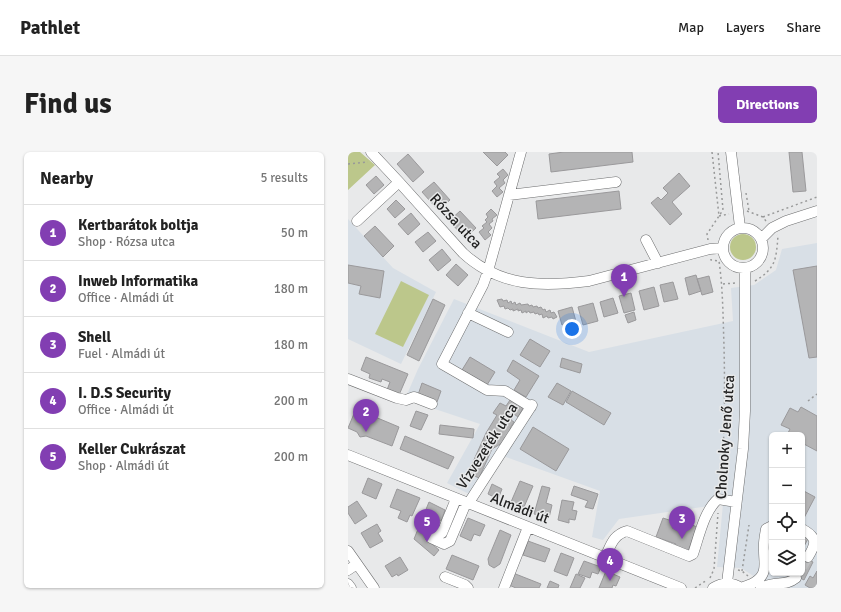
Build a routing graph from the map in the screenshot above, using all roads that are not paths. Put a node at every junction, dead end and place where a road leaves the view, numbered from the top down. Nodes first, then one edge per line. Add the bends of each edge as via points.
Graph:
1 (371, 152) edge
2 (520, 152) edge
3 (731, 152) edge
4 (399, 182) junction
5 (616, 182) dead end
6 (509, 194) junction
7 (817, 211) edge
8 (358, 221) dead end
9 (740, 227) junction
10 (762, 238) junction
11 (646, 240) dead end
12 (723, 248) junction
13 (658, 263) junction
14 (745, 268) junction
15 (488, 271) junction
16 (468, 313) junction
17 (508, 332) dead end
18 (348, 379) edge
19 (432, 404) dead end
20 (348, 455) edge
21 (456, 499) junction
22 (736, 502) junction
23 (467, 504) junction
24 (528, 527) junction
25 (769, 528) edge
26 (805, 530) edge
27 (348, 551) edge
28 (808, 556) tunnel mouth
29 (605, 557) junction
30 (357, 564) junction
31 (348, 570) edge
32 (445, 577) dead end
33 (796, 578) dead end
34 (727, 583) junction
35 (348, 584) edge
36 (674, 587) edge
37 (351, 588) edge
38 (374, 588) edge
39 (468, 588) edge
40 (504, 588) edge
41 (713, 588) edge
42 (741, 588) edge
43 (762, 588) edge

1 - 4 street, Rózsa utca
2 - 6 street
3 - 9 street
4 - 8 street
4 - 15 street, Rózsa utca via 462,253
5 - 6 street
6 - 15 street
7 - 10 street via 786,221 772,228
9 - 10 street via 753,230
9 - 12 street via 730,232
10 - 14 street via 763,255 756,264
11 - 13 street
12 - 13 street, Rózsa utca
12 - 14 street via 724,255 732,265
13 - 15 street, Rózsa utca via 589,281 556,284 533,285
14 - 22 street, Cholnoky Jenő utca via 745,411
15 - 16 street
16 - 17 street
16 - 23 street, Vízvezeték utca via 442,364 487,390 505,391 531,406
18 - 19 street via 397,398 406,400 414,397
20 - 21 street, Almádi út
21 - 23 street, Almádi út
21 - 23 street, Vízvezeték utca via 442,533 433,534 444,544 450,541
22 - 29 street via 718,499 713,503 693,554 689,556 627,531 619,533 612,540
22 - 34 street, Cholnoky Jenő utca
23 - 24 street, Almádi út
24 - 29 street, Almádi út
24 - 40 street
25 - 42 street via 765,534 763,574 755,582
26 - 28 street via 810,533 815,544
27 - 30 street
29 - 36 street, Almádi út
30 - 31 street
30 - 38 street
32 - 39 street
33 - 43 street via 790,583 775,583
34 - 41 street
34 - 42 street
35 - 37 street

